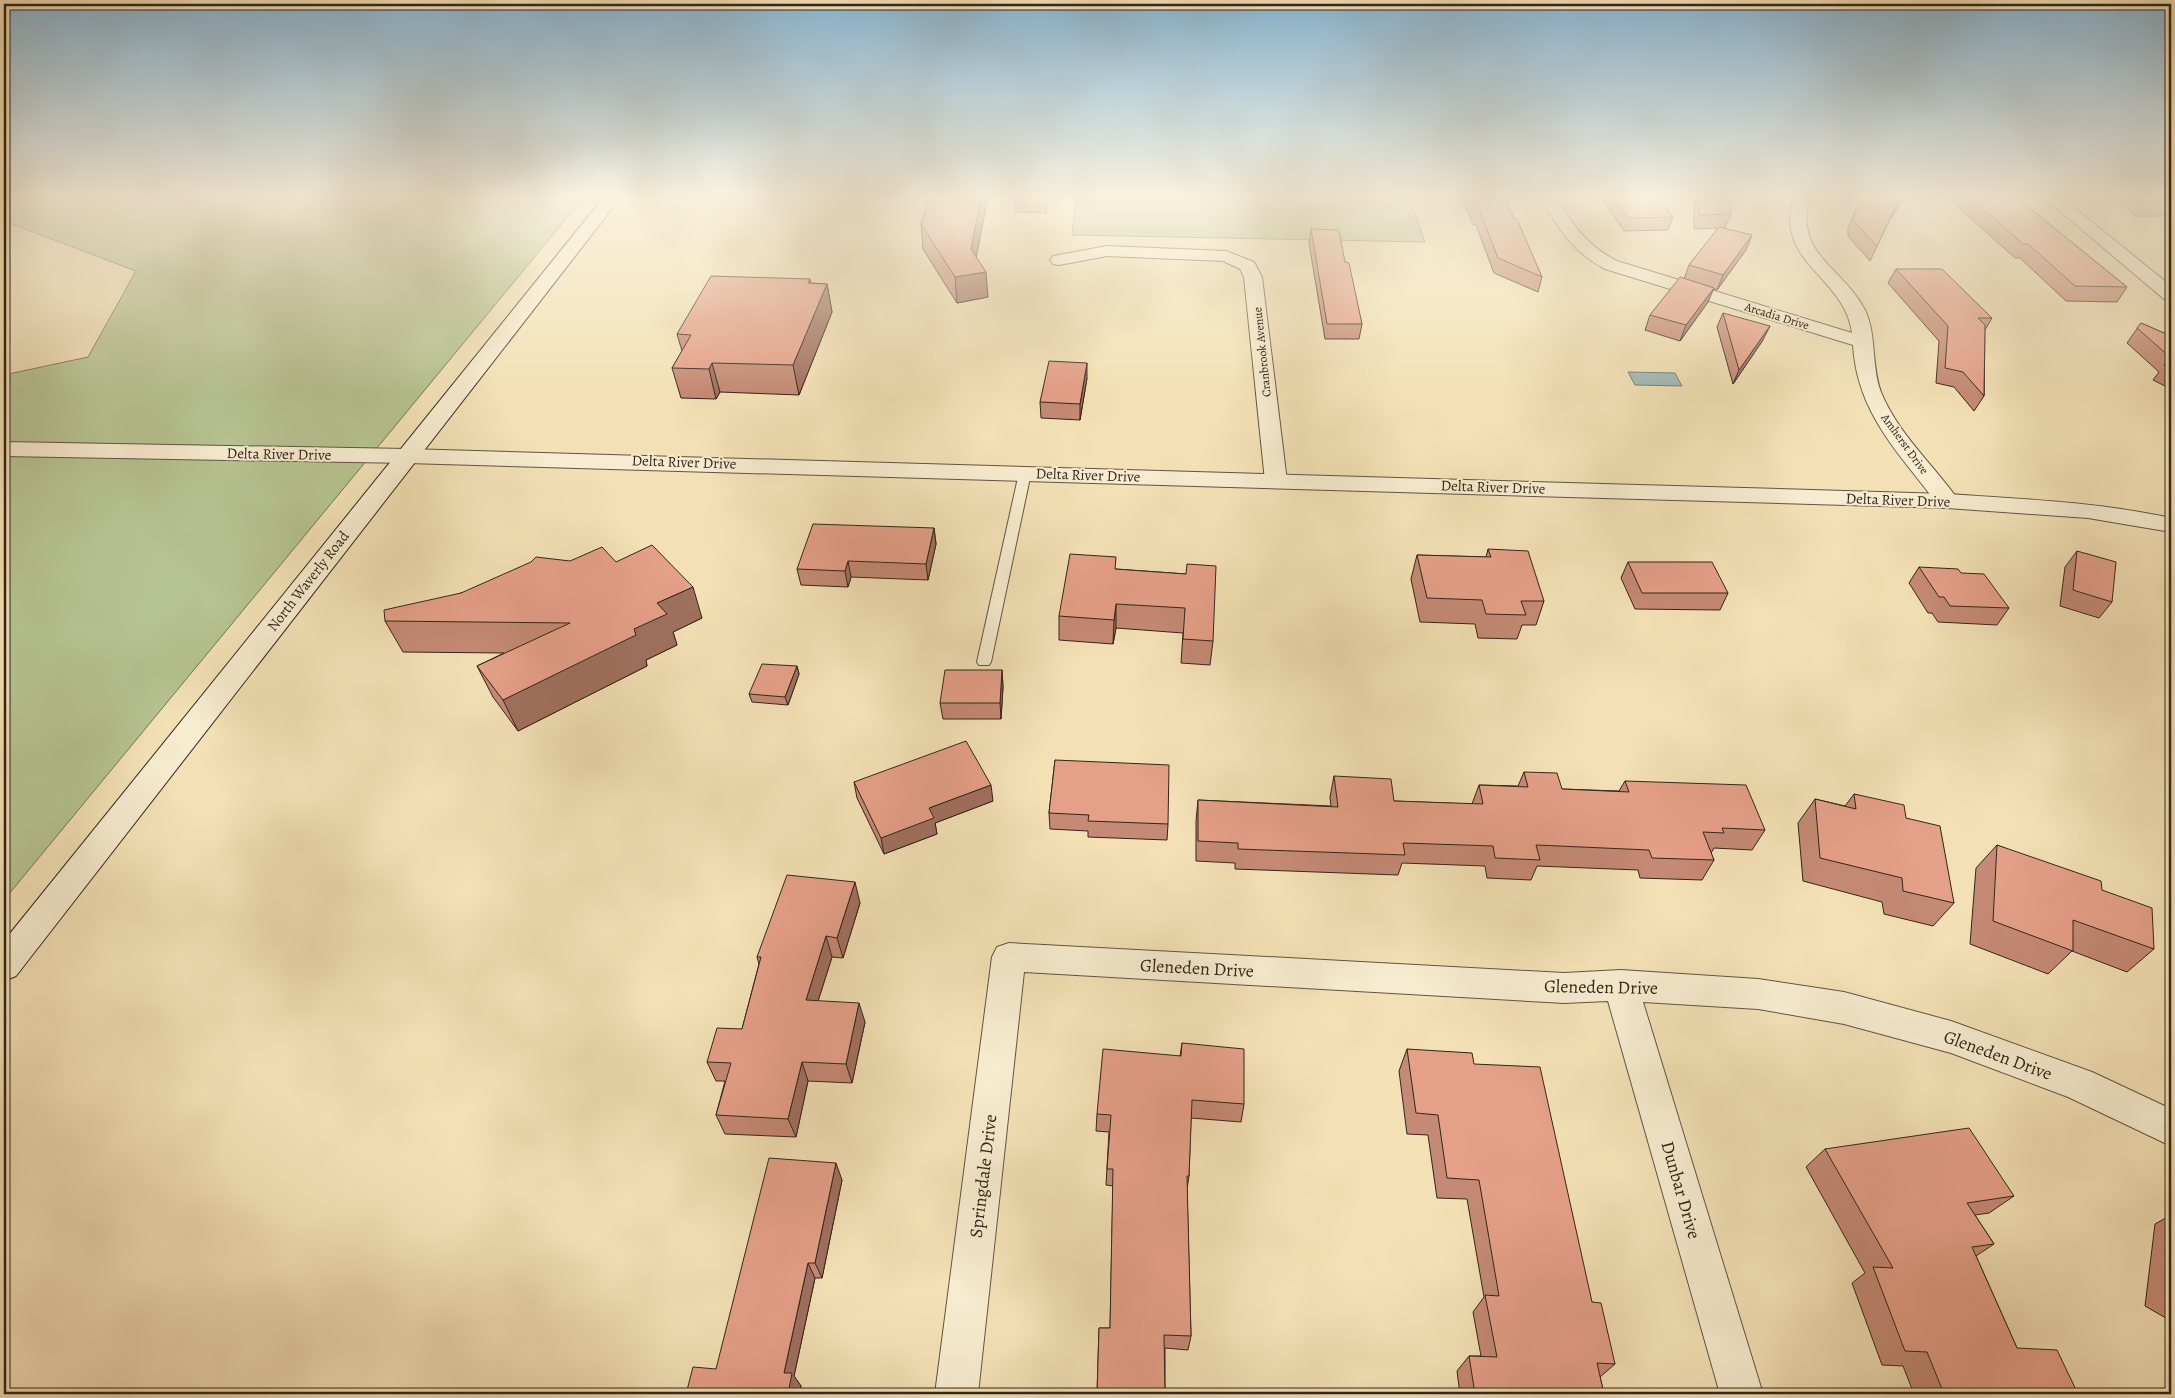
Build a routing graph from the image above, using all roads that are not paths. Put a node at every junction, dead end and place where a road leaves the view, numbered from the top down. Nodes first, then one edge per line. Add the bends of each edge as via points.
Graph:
1 (561, 262) edge
2 (1240, 262) edge
3 (1605, 262) edge
4 (1818, 262) edge
5 (2131, 262) edge
6 (2171, 295) edge
7 (1862, 342) junction
8 (4, 449) edge
9 (407, 456) junction
10 (1025, 473) junction
11 (1276, 481) junction
12 (1947, 501) junction
13 (2171, 525) edge
14 (984, 662) dead end
15 (1009, 957) joint
16 (4, 966) edge
17 (1621, 985) junction
18 (2171, 1128) edge
19 (956, 1394) edge
20 (1741, 1394) edge

1 - 9 street, North Waverly Road
2 - 11 street, Cranbrook Avenue via 1248,266 1253,276
3 - 7 street, Arcadia Drive
4 - 7 street, Amherst Drive via 1854,307 1862,328
5 - 6 street
7 - 12 street, Amherst Drive via 1871,393 1889,425
8 - 9 street, Delta River Drive
9 - 10 street, Delta River Drive
9 - 16 street, North Waverly Road
10 - 11 street, Delta River Drive
10 - 14 lane
11 - 12 street, Delta River Drive
12 - 13 street, Delta River Drive via 2081,510
15 - 17 street, Gleneden Drive via 1564,988
15 - 19 street, Springdale Drive
17 - 18 street, Gleneden Drive via 1758,994 1844,1008 1951,1037 2079,1084
17 - 20 street, Dunbar Drive

